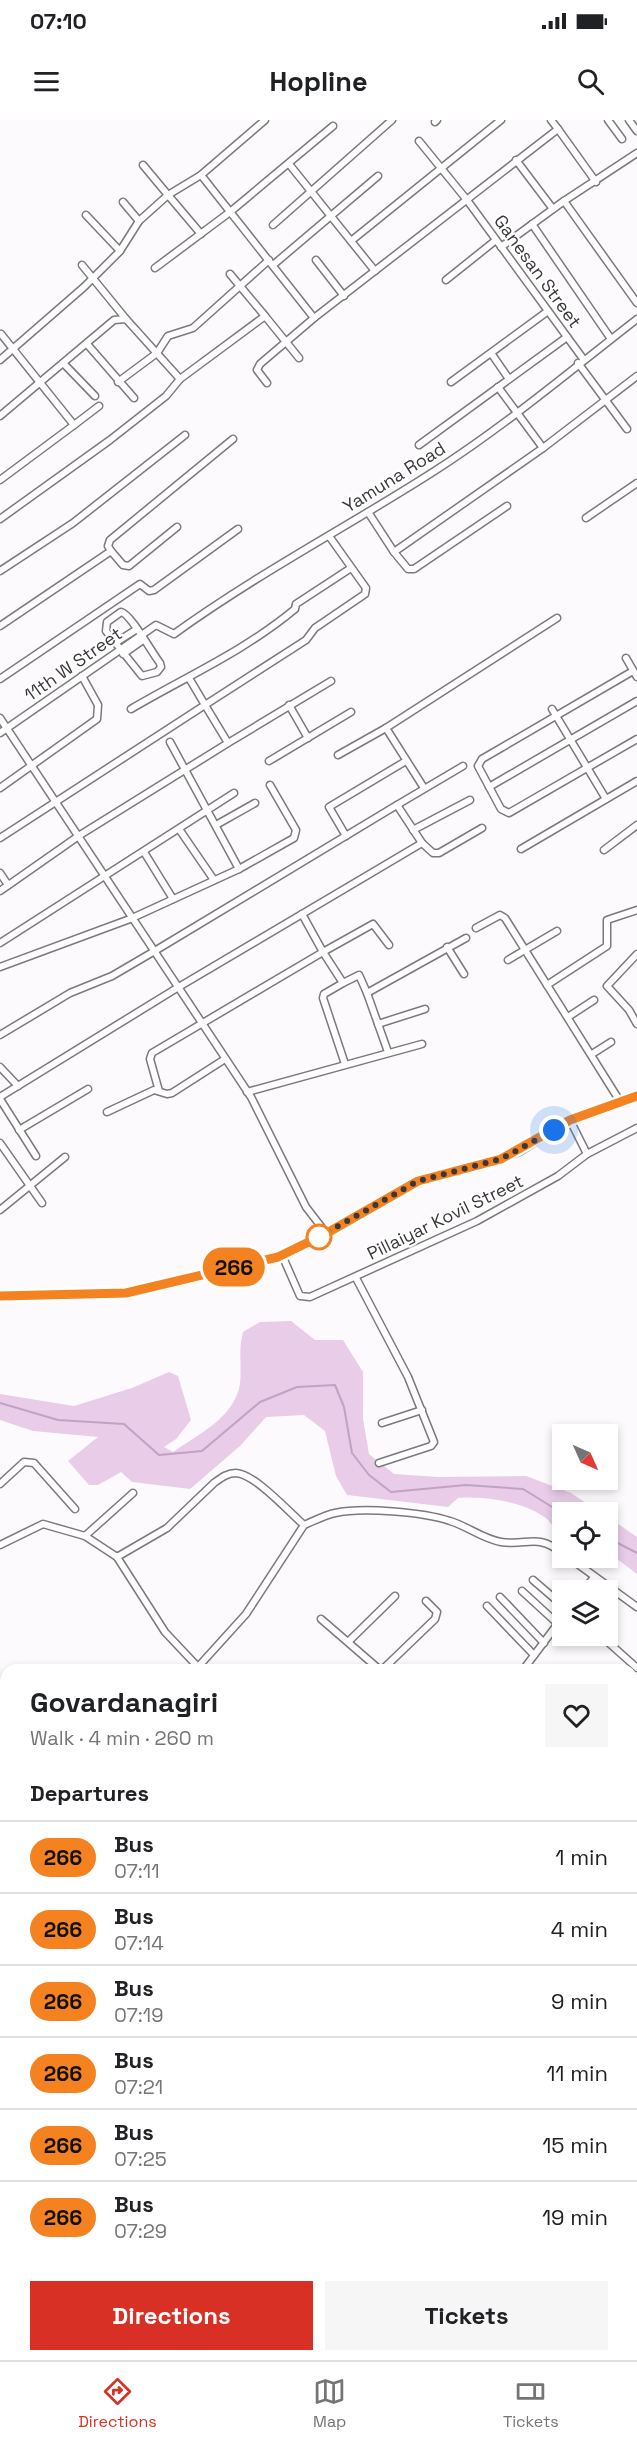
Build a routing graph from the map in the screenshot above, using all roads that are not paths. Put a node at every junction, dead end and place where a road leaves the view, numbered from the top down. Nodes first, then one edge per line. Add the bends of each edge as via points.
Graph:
1 (265, 120) edge
2 (392, 120) edge
3 (501, 120) edge
4 (551, 120) edge
5 (608, 120) edge
6 (629, 120) edge
7 (333, 126) dead end
8 (558, 129) junction
9 (637, 131) edge
10 (622, 139) dead end
11 (419, 141) dead end
12 (637, 153) edge
13 (516, 160) junction
14 (289, 164) junction
15 (143, 165) dead end
16 (442, 169) junction
17 (201, 175) junction
18 (378, 176) dead end
19 (596, 182) junction
20 (311, 190) junction
21 (168, 195) junction
22 (468, 200) junction
23 (564, 201) junction
24 (123, 202) dead end
25 (553, 209) junction
26 (230, 212) junction
27 (86, 214) dead end
28 (331, 216) junction
29 (139, 222) junction
30 (532, 224) junction
31 (273, 225) dead end
32 (201, 234) junction
33 (351, 240) junction
34 (496, 240) junction
35 (501, 248) junction
36 (120, 250) junction
37 (316, 260) dead end
38 (271, 262) junction
39 (82, 266) dead end
40 (155, 268) dead end
41 (375, 271) junction
42 (230, 274) dead end
43 (94, 278) junction
44 (446, 280) dead end
45 (239, 285) junction
46 (344, 296) junction
47 (637, 303) edge
48 (548, 311) junction
49 (265, 316) junction
50 (314, 318) junction
51 (126, 319) junction
52 (637, 319) edge
53 (1, 334) edge
54 (567, 337) junction
55 (611, 339) junction
56 (286, 342) junction
57 (87, 344) junction
58 (13, 349) junction
59 (157, 353) junction
60 (491, 353) junction
61 (299, 358) dead end
62 (0, 360) edge
63 (581, 362) junction
64 (64, 364) junction
65 (637, 376) edge
66 (180, 379) junction
67 (509, 379) junction
68 (118, 382) junction
69 (451, 382) dead end
70 (267, 383) dead end
71 (40, 384) junction
72 (498, 387) junction
73 (95, 396) dead end
74 (134, 398) dead end
75 (605, 399) junction
76 (99, 406) dead end
77 (517, 413) junction
78 (0, 416) edge
79 (74, 425) junction
80 (627, 429) dead end
81 (185, 435) dead end
82 (233, 439) dead end
83 (419, 445) dead end
84 (543, 448) junction
85 (0, 480) edge
86 (637, 483) edge
87 (507, 506) dead end
88 (368, 512) junction
89 (586, 518) dead end
90 (0, 519) edge
91 (177, 527) dead end
92 (238, 529) dead end
93 (329, 536) junction
94 (111, 551) junction
95 (394, 552) junction
96 (351, 568) junction
97 (0, 572) edge
98 (557, 618) dead end
99 (156, 625) joint
100 (0, 626) edge
101 (137, 629) junction
102 (141, 638) junction
103 (115, 643) junction
104 (122, 652) junction
105 (626, 658) dead end
106 (635, 674) edge
107 (82, 676) junction
108 (189, 678) junction
109 (0, 679) edge
110 (331, 681) dead end
111 (637, 701) edge
112 (205, 705) junction
113 (289, 705) junction
114 (131, 709) dead end
115 (351, 712) dead end
116 (554, 712) junction
117 (0, 718) edge
118 (7, 728) junction
119 (386, 728) junction
120 (0, 734) edge
121 (308, 738) junction
122 (637, 738) edge
123 (570, 740) junction
124 (170, 742) dead end
125 (228, 743) junction
126 (338, 755) dead end
127 (269, 761) dead end
128 (406, 761) junction
129 (463, 766) dead end
130 (33, 767) junction
131 (587, 768) junction
132 (187, 769) junction
133 (637, 781) edge
134 (270, 785) dead end
135 (489, 787) junction
136 (0, 788) edge
137 (424, 788) junction
138 (234, 793) dead end
139 (606, 799) junction
140 (470, 800) dead end
141 (56, 801) junction
142 (255, 803) dead end
143 (397, 805) junction
144 (208, 811) junction
145 (216, 825) junction
146 (637, 825) edge
147 (482, 828) dead end
148 (180, 829) junction
149 (413, 830) junction
150 (80, 836) junction
151 (346, 836) junction
152 (0, 838) edge
153 (422, 843) junction
154 (521, 849) dead end
155 (604, 850) dead end
156 (144, 852) junction
157 (239, 869) junction
158 (0, 873) edge
159 (105, 877) junction
160 (214, 880) junction
161 (8, 885) junction
162 (0, 891) edge
163 (173, 899) junction
164 (637, 910) edge
165 (302, 914) junction
166 (130, 919) junction
167 (476, 928) dead end
168 (557, 931) dead end
169 (466, 938) dead end
170 (0, 943) edge
171 (389, 945) dead end
172 (447, 947) junction
173 (525, 950) junction
174 (153, 952) junction
175 (323, 952) junction
176 (637, 954) edge
177 (508, 960) dead end
178 (0, 967) edge
179 (464, 974) dead end
180 (343, 983) junction
181 (548, 985) junction
182 (177, 988) junction
183 (368, 993) junction
184 (594, 1000) dead end
185 (425, 1009) dead end
186 (568, 1017) junction
187 (378, 1024) junction
188 (637, 1024) edge
189 (202, 1025) junction
190 (0, 1035) edge
191 (611, 1042) dead end
192 (422, 1044) dead end
193 (388, 1052) junction
194 (592, 1054) junction
195 (225, 1059) junction
196 (345, 1064) junction
197 (0, 1067) edge
198 (18, 1086) junction
199 (88, 1089) dead end
200 (159, 1091) junction
201 (247, 1092) junction
202 (637, 1096) edge
203 (0, 1098) edge
204 (621, 1103) junction
205 (108, 1112) dead end
206 (570, 1120) junction
207 (637, 1128) edge
208 (20, 1130) junction
209 (0, 1143) edge
210 (587, 1154) junction
211 (36, 1155) dead end
212 (65, 1157) dead end
213 (30, 1184) junction
214 (42, 1203) dead end
215 (0, 1210) edge
216 (327, 1233) junction
217 (282, 1255) junction
218 (356, 1278) junction
219 (0, 1296) edge
220 (422, 1410) junction
221 (382, 1423) dead end
222 (379, 1462) dead end
223 (0, 1484) edge
224 (133, 1494) dead end
225 (75, 1509) dead end
226 (304, 1525) junction
227 (85, 1536) junction
228 (0, 1545) edge
229 (552, 1545) edge
230 (117, 1557) junction
231 (582, 1568) edge
232 (594, 1577) junction
233 (533, 1580) dead end
234 (592, 1580) edge
235 (522, 1591) dead end
236 (395, 1596) dead end
237 (552, 1596) edge
238 (500, 1597) dead end
239 (426, 1601) dead end
240 (487, 1606) dead end
241 (637, 1607) edge
242 (552, 1615) edge
243 (321, 1619) dead end
244 (552, 1632) edge
245 (349, 1641) junction
246 (544, 1643) junction
247 (612, 1646) edge
248 (534, 1655) junction
249 (195, 1664) edge
250 (202, 1664) edge
251 (374, 1664) edge
252 (387, 1664) edge
253 (527, 1664) edge
254 (633, 1664) edge

1 - 17 street
2 - 20 street
3 - 16 street
4 - 8 street
5 - 10 street
6 - 9 street
7 - 14 street
8 - 13 street
8 - 19 street
11 - 16 street, Ganesan Street
12 - 19 street
13 - 22 street
13 - 25 street
14 - 20 street
14 - 26 street
15 - 21 street
16 - 22 street, Ganesan Street
16 - 33 street
17 - 21 street
17 - 26 street
18 - 28 street
19 - 23 street
20 - 28 street
20 - 31 street
21 - 29 street
21 - 32 street
22 - 34 street, Ganesan Street
22 - 41 street
23 - 25 street
23 - 47 street
24 - 29 street
25 - 30 street
26 - 32 street
26 - 38 street
27 - 36 street
28 - 33 street
28 - 38 street
29 - 36 street
30 - 35 street
30 - 55 street
32 - 40 street
33 - 41 street
34 - 35 street, Ganesan Street
34 - 44 street
35 - 48 street, Ganesan Street
36 - 43 street
37 - 46 street
38 - 45 street
38 - 50 street
39 - 43 street
41 - 46 street
42 - 45 street
43 - 51 street
43 - 58 street
45 - 49 street
45 - 59 street via 193,328 168,336
46 - 50 street
48 - 54 street, Ganesan Street
48 - 60 street
49 - 56 street
49 - 66 street
50 - 56 street
51 - 57 street via 114,320
51 - 59 street
52 - 55 street, Yamuna Road
53 - 58 street
54 - 63 street, Ganesan Street
54 - 67 street
55 - 63 street, Yamuna Road
56 - 61 street
56 - 70 street via 257,370
57 - 64 street
57 - 68 street
58 - 62 street
58 - 71 street
59 - 66 street
59 - 68 street
60 - 67 street
60 - 69 street
63 - 75 street, Ganesan Street
63 - 77 street, Yamuna Road
64 - 71 street
64 - 73 street
65 - 75 street
66 - 90 street via 166,396 110,440
67 - 72 street
68 - 74 street
71 - 78 street
71 - 79 street
72 - 77 street
72 - 83 street
75 - 80 street, Ganesan Street
75 - 84 street
76 - 79 street
77 - 84 street
77 - 88 street, Yamuna Road
79 - 85 street
81 - 97 street via 73,523
82 - 94 street via 110,540
84 - 95 street
86 - 89 street
87 - 95 street via 414,570 408,569
88 - 93 street, Yamuna Road
88 - 95 street
91 - 94 street via 129,566 123,565
92 - 109 street via 154,590 140,584
93 - 96 street
93 - 99 street, Yamuna Road via 218,602 174,634
94 - 100 street
96 - 108 street via 296,604 274,627
96 - 112 street via 366,588 365,594 315,628 306,640
98 - 119 street
99 - 102 street, 11th W Street
101 - 102 street
101 - 103 street
101 - 103 street via 129,615 121,612 104,626
102 - 104 street, 11th W Street
102 - 104 street via 160,663 157,672 142,676
103 - 104 street
104 - 107 street, 11th W Street
105 - 106 street
106 - 116 street
107 - 118 street, 11th W Street
107 - 130 street via 98,705 97,718
108 - 112 street
108 - 114 street
110 - 113 street
111 - 123 street
112 - 125 street
112 - 141 street
113 - 121 street
113 - 125 street
115 - 121 street
116 - 123 street
116 - 135 street via 480,760 478,766
117 - 118 street
118 - 120 street, 11th W Street
118 - 130 street
119 - 126 street
119 - 128 street
121 - 127 street
122 - 131 street
123 - 131 street
123 - 135 street
124 - 132 street
125 - 132 street
128 - 137 street
128 - 151 street via 329,807
129 - 137 street
130 - 136 street
130 - 141 street
131 - 135 street via 509,813 501,809
131 - 139 street
132 - 144 street
132 - 150 street
133 - 139 street
134 - 157 street via 297,834
137 - 143 street
138 - 144 street
139 - 154 street
140 - 149 street
141 - 150 street
141 - 152 street
142 - 145 street
143 - 149 street
143 - 151 street
144 - 145 street
144 - 148 street
145 - 157 street
146 - 155 street
147 - 153 street via 439,852 432,853
148 - 156 street
148 - 160 street
149 - 153 street
150 - 159 street
150 - 161 street
151 - 174 street
153 - 165 street
156 - 159 street
156 - 163 street
157 - 160 street
158 - 161 street
159 - 166 street
159 - 170 street
160 - 163 street
161 - 162 street
163 - 166 street
164 - 181 street via 607,920 607,946
165 - 175 street
165 - 182 street
166 - 174 street
166 - 178 street
167 - 173 street via 500,915
168 - 173 street
169 - 172 street
171 - 175 street via 373,924
172 - 179 street
172 - 183 street
173 - 177 street
173 - 181 street
174 - 182 street
174 - 190 street via 112,976 70,993
175 - 180 street
175 - 189 street
176 - 188 street via 607,986
180 - 183 street via 359,975
180 - 196 street via 324,993 323,998
181 - 186 street
182 - 189 street
182 - 198 street
183 - 187 street
184 - 186 street
185 - 187 street
186 - 194 street
187 - 193 street
189 - 195 street
189 - 200 street via 151,1055
191 - 194 street
192 - 193 street
193 - 196 street
194 - 204 street
195 - 200 street via 172,1093
195 - 201 street
196 - 201 street
197 - 198 street
198 - 203 street
199 - 208 street
200 - 205 street via 148,1092
201 - 216 street via 306,1207
202 - 204 main road
203 - 208 street
204 - 206 main road
206 - 210 street
206 - 216 main road via 501,1159 418,1181
207 - 210 street, Pillaiyar Kovil Street
208 - 211 street
209 - 213 street
210 - 218 street, Pillaiyar Kovil Street via 558,1176 477,1221
212 - 213 street
213 - 214 street
213 - 215 street
216 - 217 main road
217 - 218 street, Pillaiyar Kovil Street via 304,1299
217 - 219 main road via 126,1293
218 - 220 street via 389,1337
220 - 221 street
220 - 222 street via 433,1444
223 - 225 street via 28,1461
224 - 227 street
226 - 229 street via 333,1513 354,1511 425,1515 464,1525 502,1542 538,1540
226 - 230 street via 254,1481 234,1473 214,1483 159,1533
226 - 250 street via 246,1614
227 - 228 street via 43,1524
227 - 230 street
230 - 249 street via 165,1632
231 - 232 street
232 - 234 street
232 - 241 street
233 - 237 street
235 - 242 street
236 - 245 street
238 - 246 street
239 - 252 street via 437,1612 435,1619
240 - 248 street
243 - 245 street
244 - 246 street
245 - 251 street
246 - 248 street
247 - 254 street
248 - 253 street

